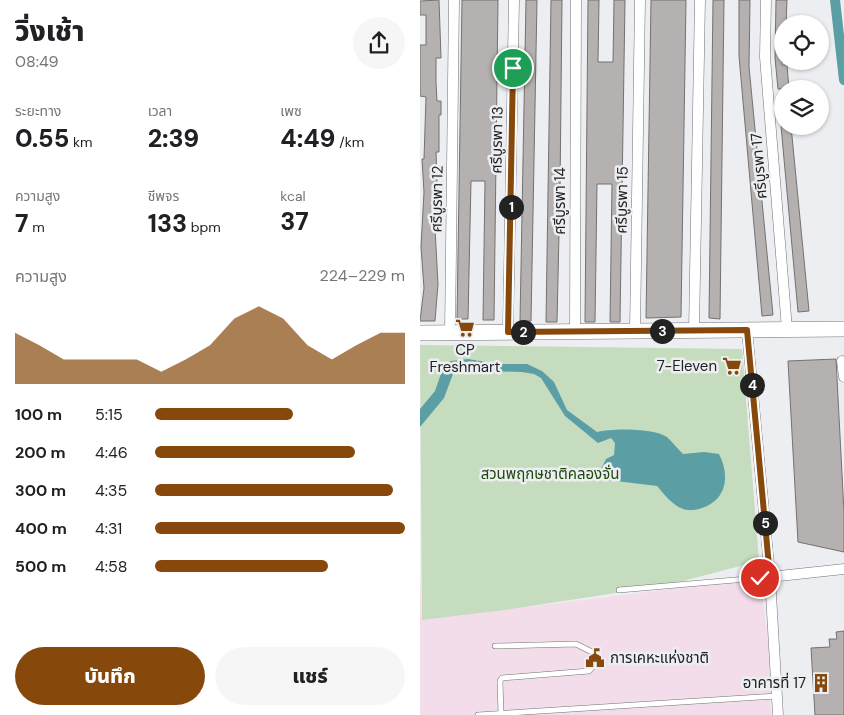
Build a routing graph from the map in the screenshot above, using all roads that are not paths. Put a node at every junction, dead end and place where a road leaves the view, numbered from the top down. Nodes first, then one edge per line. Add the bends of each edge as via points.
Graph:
1 (454, 0) edge
2 (514, 0) edge
3 (576, 0) edge
4 (640, 0) edge
5 (700, 0) edge
6 (766, 0) edge
7 (787, 329) junction
8 (844, 329) edge
9 (694, 330) junction
10 (747, 330) junction
11 (635, 331) junction
12 (508, 332) junction
13 (575, 332) junction
14 (420, 333) edge
15 (450, 333) junction
16 (842, 361) dead end
17 (844, 377) edge
18 (844, 569) edge
19 (770, 577) junction
20 (620, 590) dead end
21 (495, 646) dead end
22 (777, 696) junction
23 (501, 714) junction
24 (478, 715) edge
25 (778, 715) edge

1 - 15 street, ศรีบูรพา 12
2 - 12 street, ศรีบูรพา 13
3 - 13 street, ศรีบูรพา 14
4 - 11 street, ศรีบูรพา 15
5 - 9 street
6 - 7 street, ศรีบูรพา 17 via 766,60
7 - 8 street
7 - 10 street
9 - 10 street
9 - 11 street
10 - 19 street
11 - 13 street
12 - 13 street
12 - 15 street
14 - 15 street
16 - 17 street
18 - 19 street
19 - 20 lane
19 - 22 street
21 - 23 lane via 576,644 596,654 596,663 589,670 502,678
22 - 23 lane
22 - 25 street
23 - 24 lane

